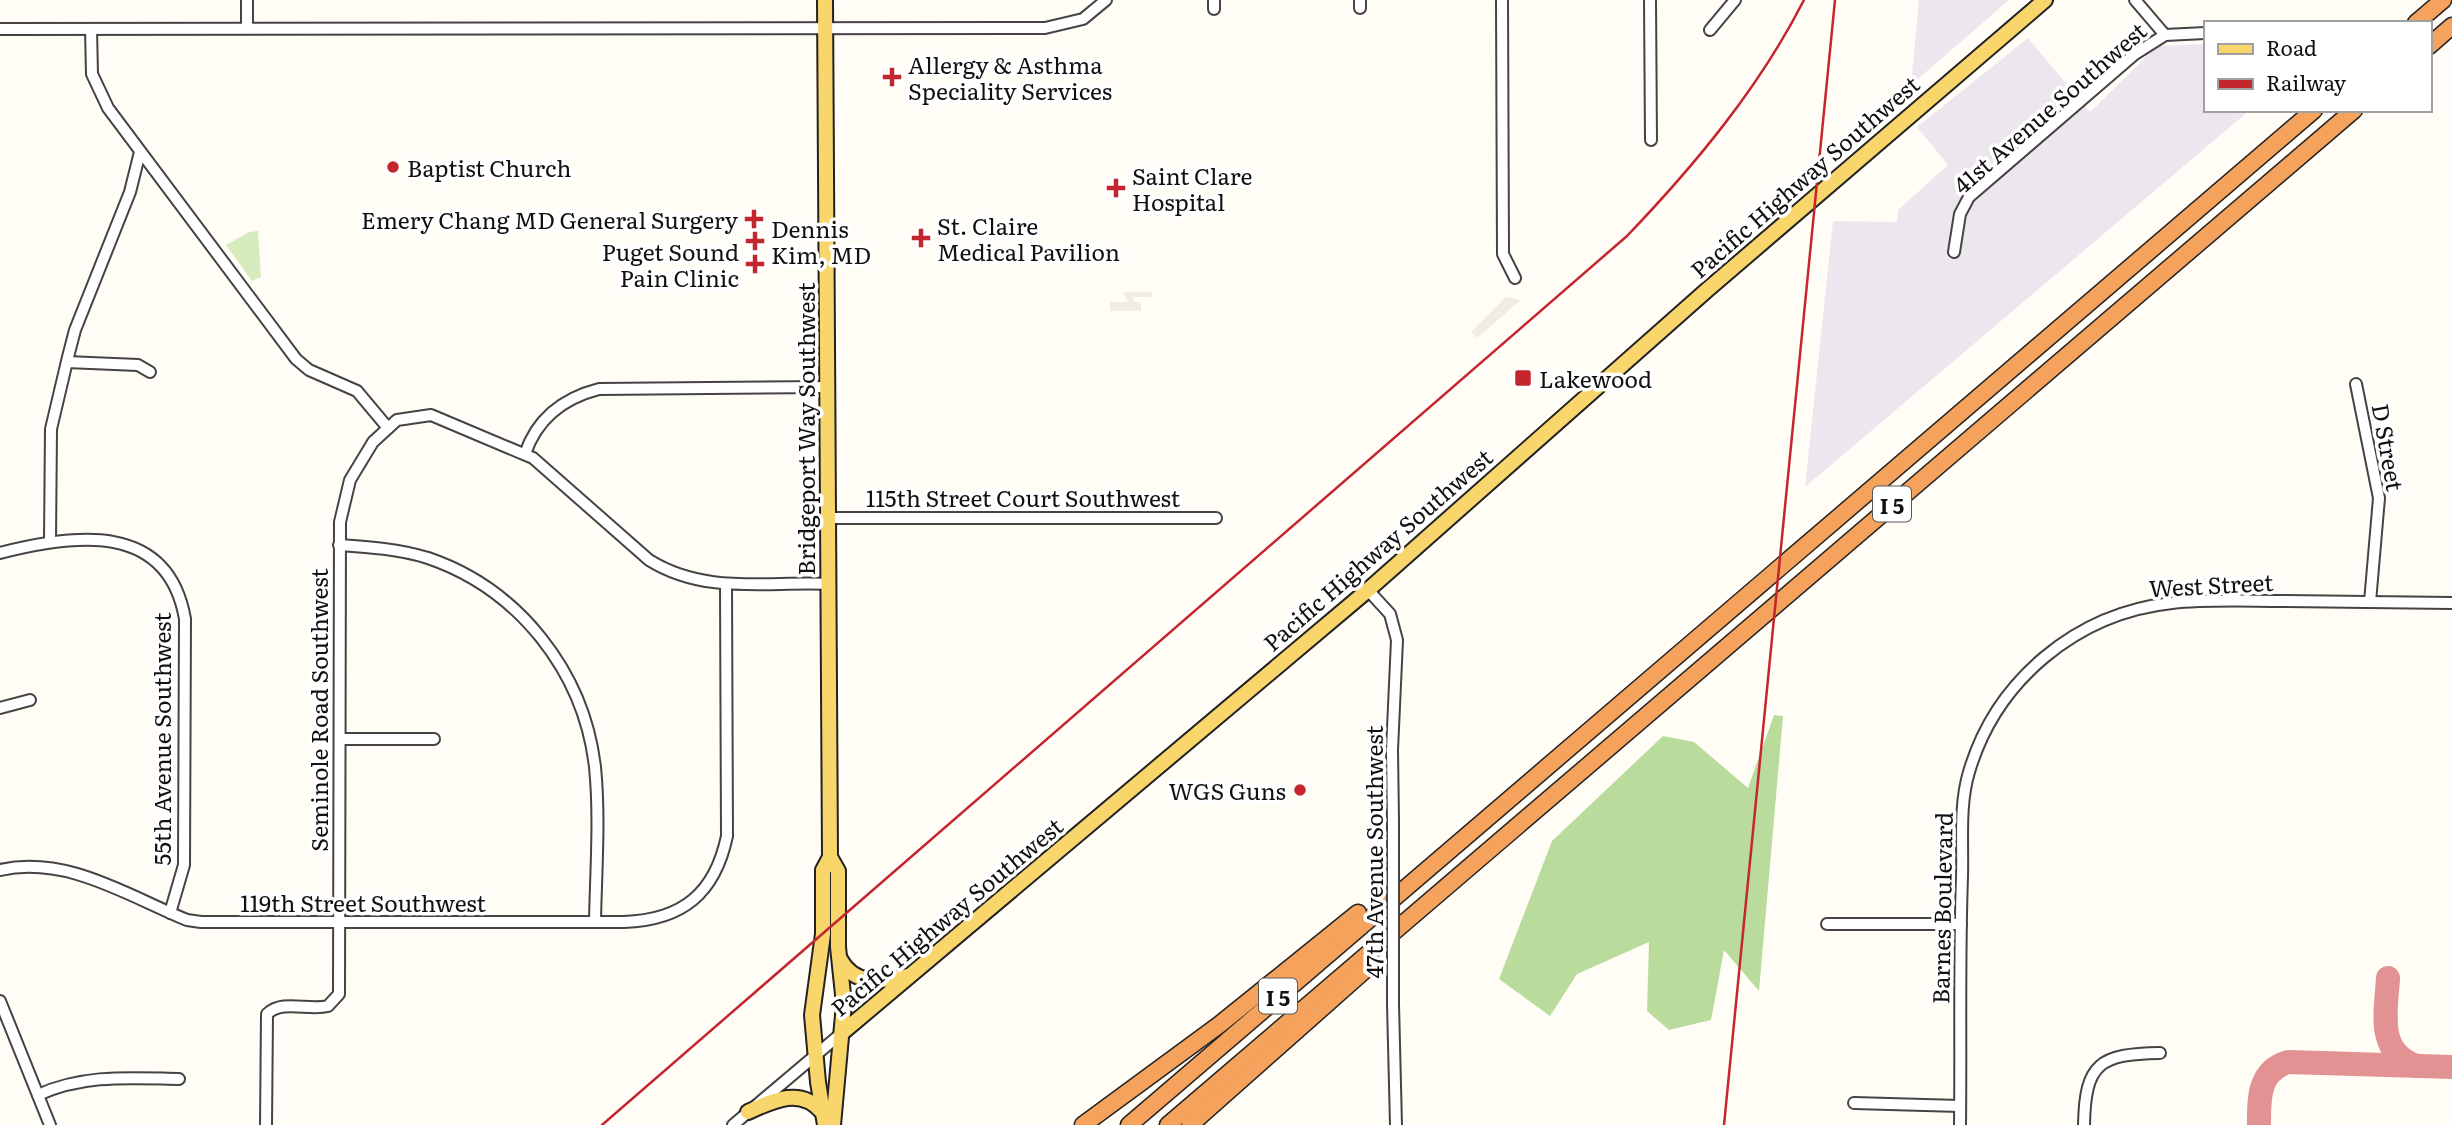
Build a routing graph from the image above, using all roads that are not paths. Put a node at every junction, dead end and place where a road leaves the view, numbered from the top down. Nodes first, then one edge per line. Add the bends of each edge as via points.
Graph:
1 (247, 0) edge
2 (825, 0) edge
3 (1106, 0) edge
4 (1502, 0) edge
5 (1650, 0) edge
6 (1735, 0) edge
7 (2045, 0) edge
8 (2135, 0) edge
9 (2443, 0) edge
10 (2418, 21) edge
11 (2452, 26) edge
12 (825, 27) junction
13 (247, 28) junction
14 (0, 29) edge
15 (91, 29) junction
16 (1710, 30) dead end
17 (2204, 33) edge
18 (2165, 35) junction
19 (2431, 44) edge
20 (2312, 112) edge
21 (2352, 112) edge
22 (1651, 140) dead end
23 (140, 152) junction
24 (1954, 252) dead end
25 (1515, 278) dead end
26 (67, 362) junction
27 (150, 372) dead end
28 (2356, 383) dead end
29 (828, 387) junction
30 (388, 428) junction
31 (525, 454) junction
32 (830, 518) junction
33 (1216, 518) dead end
34 (50, 540) junction
35 (339, 545) junction
36 (0, 553) edge
37 (829, 584) junction
38 (726, 585) junction
39 (1368, 590) junction
40 (2370, 602) junction
41 (2452, 603) edge
42 (30, 700) dead end
43 (2003, 700) joint
44 (0, 708) edge
45 (434, 738) dead end
46 (340, 739) junction
47 (830, 857) junction
48 (1427, 867) junction
49 (0, 870) edge
50 (1432, 899) junction
51 (170, 913) junction
52 (596, 921) junction
53 (338, 923) junction
54 (1827, 924) dead end
55 (1961, 924) junction
56 (839, 959) junction
57 (910, 976) junction
58 (0, 1001) edge
59 (843, 1032) junction
60 (2160, 1053) dead end
61 (815, 1054) junction
62 (179, 1079) dead end
63 (38, 1095) junction
64 (1854, 1103) dead end
65 (1960, 1106) junction
66 (748, 1112) junction
67 (829, 1120) edge
68 (50, 1125) edge
69 (267, 1125) edge
70 (733, 1125) edge
71 (1083, 1125) edge
72 (1129, 1125) edge
73 (1168, 1125) edge
74 (1190, 1125) edge
75 (1396, 1125) edge
76 (1960, 1125) edge
77 (2084, 1125) edge

1 - 13 street
2 - 12 main road, Bridgeport Way Southwest
3 - 12 street via 1083,19 1045,29
4 - 25 street via 1503,254
5 - 22 street
6 - 16 street
7 - 39 main road, Pacific Highway Southwest via 1702,294
8 - 18 street
9 - 10 highway
11 - 19 highway
12 - 13 street
12 - 29 main road, Bridgeport Way Southwest
13 - 15 street
14 - 15 street
15 - 23 street via 95,84
17 - 18 street
18 - 24 street, 41st Avenue Southwest via 2135,54 1969,197 1960,214
20 - 48 highway, I 5
21 - 50 highway, I 5
23 - 26 street via 126,203
23 - 30 street via 296,359 309,370 356,391
26 - 27 street via 138,365
26 - 34 street via 51,429
28 - 40 street, D Street via 2379,498
29 - 31 street via 599,389 556,408 535,432
29 - 32 main road, Bridgeport Way Southwest
30 - 31 street via 407,416 431,415
30 - 35 street, Seminole Road Southwest via 373,442 350,480 340,513
31 - 38 street via 649,560 686,579
32 - 33 street, 115th Street Court Southwest
32 - 37 main road, Bridgeport Way Southwest
34 - 36 street
34 - 51 street, 55th Avenue Southwest via 96,539 123,544 163,567 176,585 184,619 184,864
35 - 46 street, Seminole Road Southwest
35 - 52 street via 401,551 452,569 502,599 551,649 580,703 592,750
37 - 38 street
37 - 47 main road, Bridgeport Way Southwest
38 - 52 street, 119th Street Southwest via 727,828 718,870 699,894 673,913 643,921
39 - 57 main road, Pacific Highway Southwest
39 - 75 street, 47th Avenue Southwest, bridge via 1391,614 1397,640 1392,750
40 - 41 street, West Street
40 - 43 street, West Street via 2190,602 2132,611 2060,645
42 - 44 street
43 - 55 street, Barnes Boulevard via 1975,754 1966,785
45 - 46 street
46 - 53 street, Seminole Road Southwest
47 - 56 main road, Bridgeport Way Southwest via 838,871
47 - 61 main road, Bridgeport Way Southwest via 823,870 823,934 813,995
48 - 71 highway via 1372,901 1219,1025
48 - 72 highway, I 5
49 - 51 street, 119th Street Southwest via 65,870
50 - 73 highway, I 5
50 - 74 highway via 1375,961
51 - 53 street, 119th Street Southwest via 201,922
52 - 53 street, 119th Street Southwest
53 - 69 street, Seminole Road Southwest via 339,994 332,1004 307,1009 280,1006 268,1014
54 - 55 street
55 - 65 street, Barnes Boulevard
56 - 57 main road via 849,972 866,980
56 - 59 main road, Bridgeport Way Southwest
57 - 59 main road, Pacific Highway Southwest
58 - 63 street
59 - 61 street, Pacific Highway Southwest
59 - 67 main road, Bridgeport Way Southwest
60 - 77 street via 2121,1054 2102,1064 2089,1080
61 - 66 street, Pacific Highway Southwest
61 - 67 main road, Bridgeport Way Southwest
62 - 63 street via 92,1079
63 - 68 street
64 - 65 street
65 - 76 street, Barnes Boulevard
66 - 67 main road via 772,1101 799,1097 811,1101
66 - 70 street, Pacific Highway Southwest

